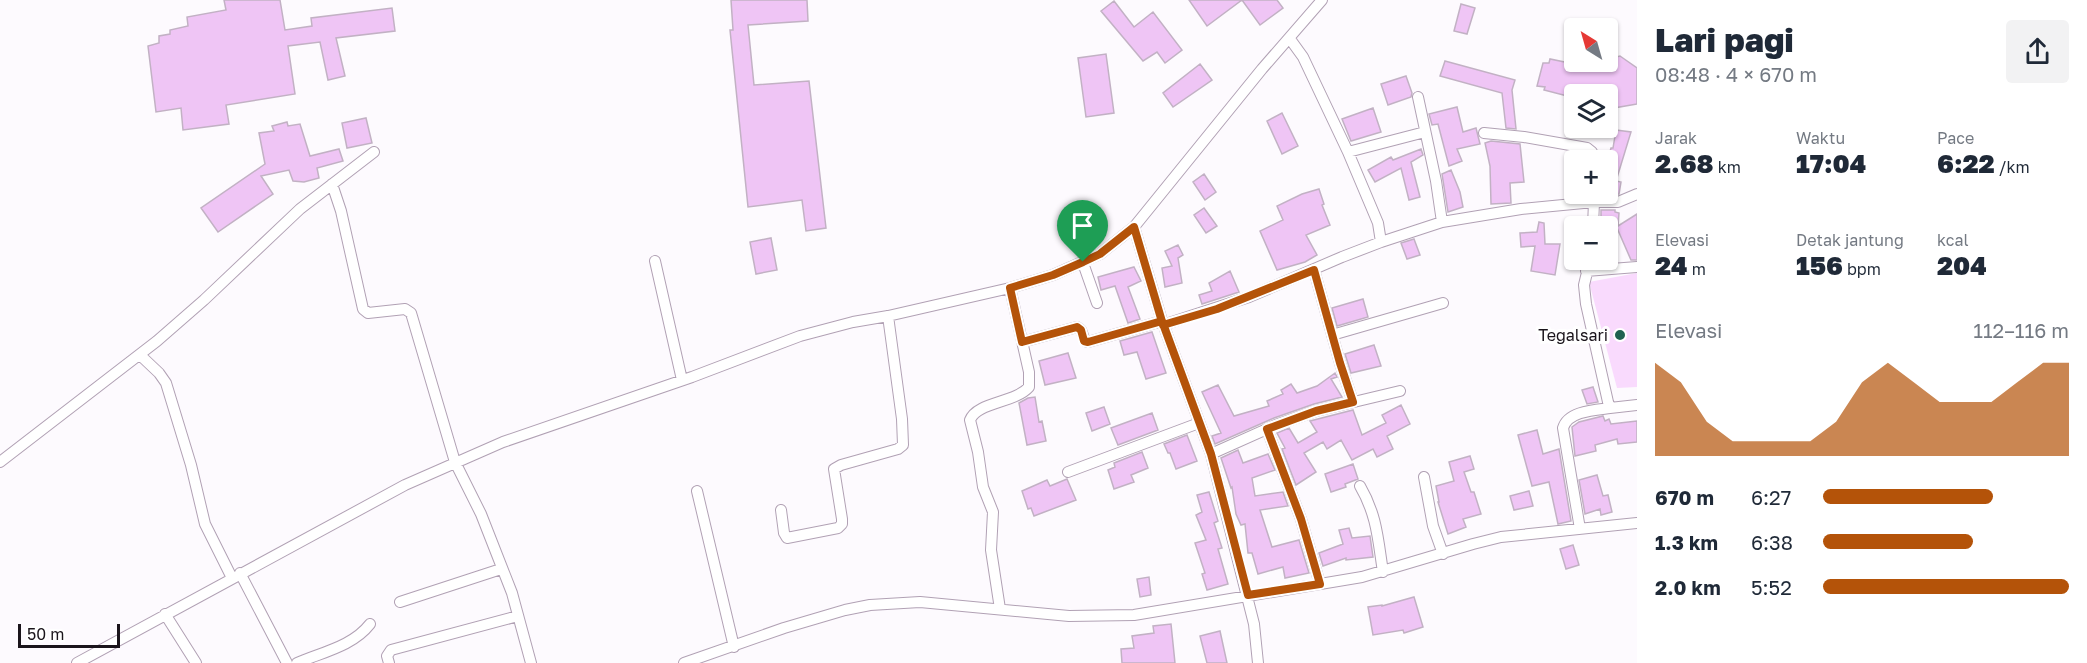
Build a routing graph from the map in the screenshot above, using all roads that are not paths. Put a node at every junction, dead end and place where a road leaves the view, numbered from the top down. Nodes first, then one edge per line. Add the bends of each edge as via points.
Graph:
1 (1322, 0) edge
2 (1290, 39) junction
3 (1418, 97) dead end
4 (1425, 132) junction
5 (1484, 133) dead end
6 (1590, 150) edge
7 (374, 152) dead end
8 (1348, 152) junction
9 (332, 184) junction
10 (1637, 194) edge
11 (1618, 202) edge
12 (1564, 203) edge
13 (1442, 222) junction
14 (1134, 227) junction
15 (1381, 242) junction
16 (655, 261) dead end
17 (1083, 262) junction
18 (1637, 267) edge
19 (1314, 270) junction
20 (1586, 271) joint
21 (1010, 288) junction
22 (1097, 303) dead end
23 (1443, 303) dead end
24 (888, 316) junction
25 (1162, 323) junction
26 (1332, 335) junction
27 (1022, 342) junction
28 (140, 355) junction
29 (682, 380) junction
30 (1400, 391) dead end
31 (1353, 402) junction
32 (1637, 405) edge
33 (1610, 408) junction
34 (1199, 423) junction
35 (1267, 429) junction
36 (1211, 454) junction
37 (0, 462) edge
38 (455, 462) junction
39 (1068, 472) dead end
40 (1424, 477) dead end
41 (1360, 486) dead end
42 (697, 491) dead end
43 (781, 510) dead end
44 (1637, 523) edge
45 (1580, 529) junction
46 (1443, 554) junction
47 (501, 568) junction
48 (1383, 572) junction
49 (236, 575) junction
50 (1320, 584) junction
51 (1248, 595) junction
52 (400, 602) dead end
53 (1000, 609) junction
54 (165, 614) junction
55 (518, 616) junction
56 (370, 624) dead end
57 (734, 646) junction
58 (77, 663) edge
59 (196, 663) edge
60 (287, 663) edge
61 (297, 663) edge
62 (389, 663) edge
63 (531, 663) edge
64 (684, 663) edge
65 (1258, 663) edge

1 - 2 street
2 - 8 street via 1303,57
2 - 14 street
3 - 4 street
4 - 8 street
4 - 13 street
5 - 6 street
7 - 9 street
8 - 15 street via 1375,214
9 - 28 street
9 - 38 street via 361,305 368,312 405,309 411,314
10 - 11 street
12 - 13 street
13 - 15 street
14 - 17 street
14 - 25 street
15 - 19 street
16 - 29 street
17 - 21 street
17 - 22 street
18 - 20 street
19 - 25 street via 1217,309
19 - 26 street
20 - 33 street via 1586,304
21 - 24 street
21 - 27 street
23 - 26 street
24 - 29 street via 800,336
24 - 43 street via 903,445 834,469 842,519 838,528 788,538
25 - 27 street via 1088,342 1077,327
25 - 34 street
26 - 31 street
27 - 53 street via 1029,387 1017,397 975,412 970,420 983,487 993,512 991,550
28 - 37 street
28 - 49 street via 166,382 205,524
29 - 38 street
30 - 31 street
31 - 35 street
32 - 33 street
33 - 45 street via 1571,417 1563,428
34 - 36 street
34 - 39 street
35 - 36 street
35 - 50 street via 1301,519
36 - 51 street
38 - 47 street via 481,514
38 - 49 street
40 - 46 street via 1433,526
41 - 48 street via 1374,515
42 - 57 street
44 - 45 street
45 - 46 street via 1502,537
46 - 48 street
47 - 52 street
47 - 55 street
48 - 50 street
49 - 54 street
49 - 60 street
50 - 51 street
51 - 53 street via 1134,615 1069,616
51 - 65 street
53 - 57 street via 920,602 870,605 822,616
54 - 58 street
54 - 59 street
55 - 62 street via 391,650 387,656
55 - 63 street
56 - 61 street via 351,642
57 - 64 street

